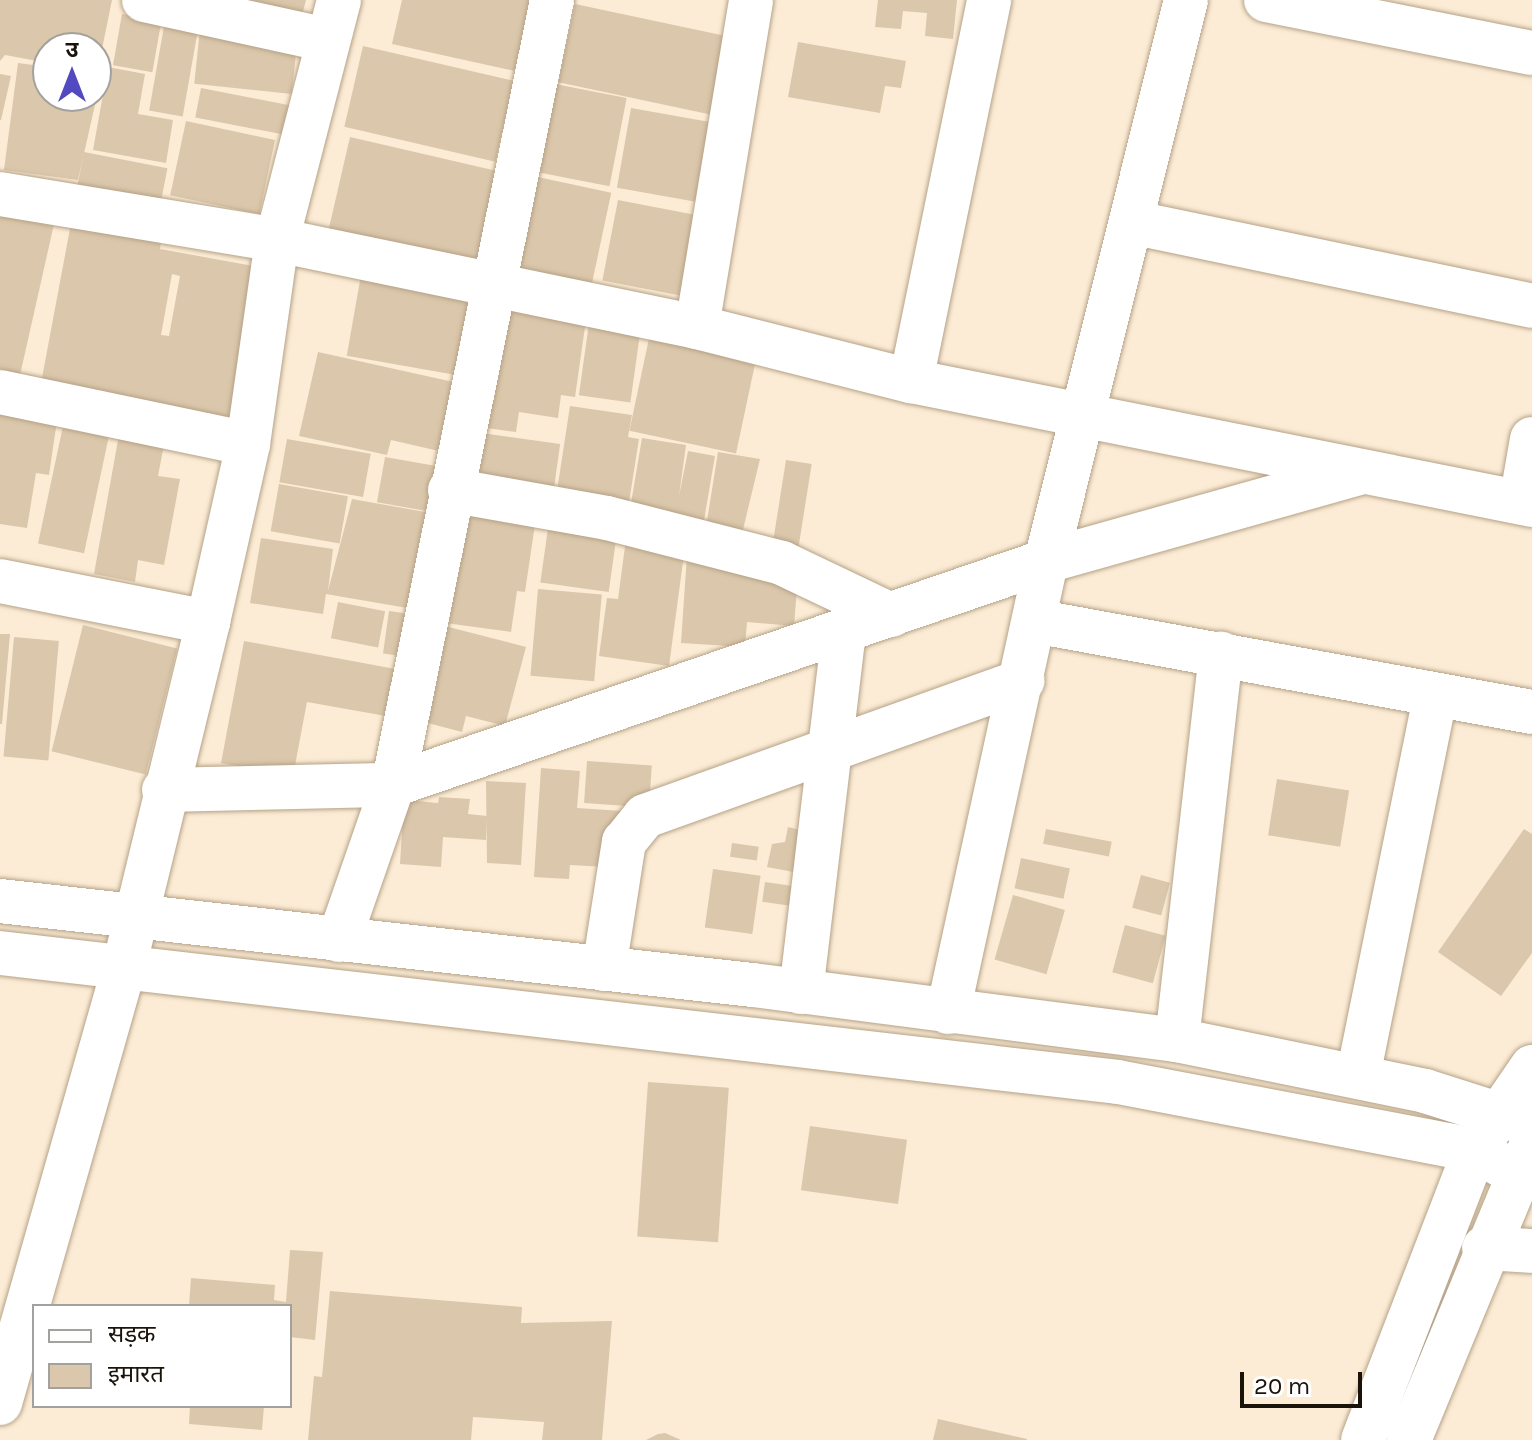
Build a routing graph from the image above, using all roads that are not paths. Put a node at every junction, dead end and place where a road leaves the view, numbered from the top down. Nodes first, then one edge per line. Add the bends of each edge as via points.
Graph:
1 (144, 0) edge
2 (552, 0) edge
3 (751, 0) edge
4 (989, 0) edge
5 (1186, 0) edge
6 (1266, 0) edge
7 (334, 20) edge
8 (1532, 53) edge
9 (0, 194) edge
10 (1131, 222) junction
11 (277, 240) junction
12 (495, 285) junction
13 (1532, 306) edge
14 (697, 327) junction
15 (911, 381) junction
16 (0, 392) edge
17 (1083, 413) junction
18 (1532, 439) edge
19 (248, 444) junction
20 (1365, 471) junction
21 (450, 490) junction
22 (1526, 504) edge
23 (1046, 561) junction
24 (0, 581) edge
25 (891, 615) junction
26 (1034, 621) junction
27 (208, 622) junction
28 (844, 632) junction
29 (1221, 653) junction
30 (1023, 681) junction
31 (1435, 697) junction
32 (1532, 712) edge
33 (833, 754) junction
34 (393, 785) junction
35 (164, 790) junction
36 (0, 901) edge
37 (135, 917) junction
38 (339, 940) junction
39 (0, 953) edge
40 (124, 967) junction
41 (604, 969) junction
42 (801, 992) junction
43 (948, 1012) junction
44 (1177, 1040) junction
45 (1532, 1067) edge
46 (1358, 1076) junction
47 (1517, 1118) edge
48 (1475, 1150) junction
49 (1524, 1159) edge
50 (1484, 1248) junction
51 (1532, 1251) edge
52 (0, 1403) edge
53 (1363, 1440) edge
54 (1409, 1440) edge

1 - 7 street
2 - 12 street
3 - 14 street
4 - 15 street
5 - 10 street
6 - 8 street
7 - 11 street
9 - 11 street
10 - 13 street
10 - 17 street
11 - 12 street
11 - 19 street
12 - 14 street
12 - 21 street
14 - 15 street
15 - 17 street
16 - 19 street
17 - 20 street
17 - 23 street
18 - 22 street
19 - 27 street
20 - 22 street
20 - 23 street
21 - 25 street via 607,518 782,563
21 - 34 street
23 - 25 street
23 - 26 street
24 - 27 street
25 - 28 street
26 - 29 street
26 - 30 street
27 - 35 street
28 - 33 street
28 - 34 street
29 - 31 street
29 - 44 street
30 - 33 street
30 - 43 street
31 - 32 street
31 - 46 street
33 - 41 street via 645,816 632,827
33 - 42 street
34 - 35 street
34 - 38 street
35 - 37 street
36 - 37 street
37 - 38 street
37 - 40 street
38 - 41 street
39 - 40 street
40 - 48 street via 1118,1082 1315,1115
40 - 52 street
41 - 42 street
42 - 43 street
43 - 44 street
44 - 46 street
45 - 47 street
46 - 47 street
47 - 48 street
48 - 49 street
48 - 53 street
49 - 50 street
50 - 51 street
50 - 54 street

